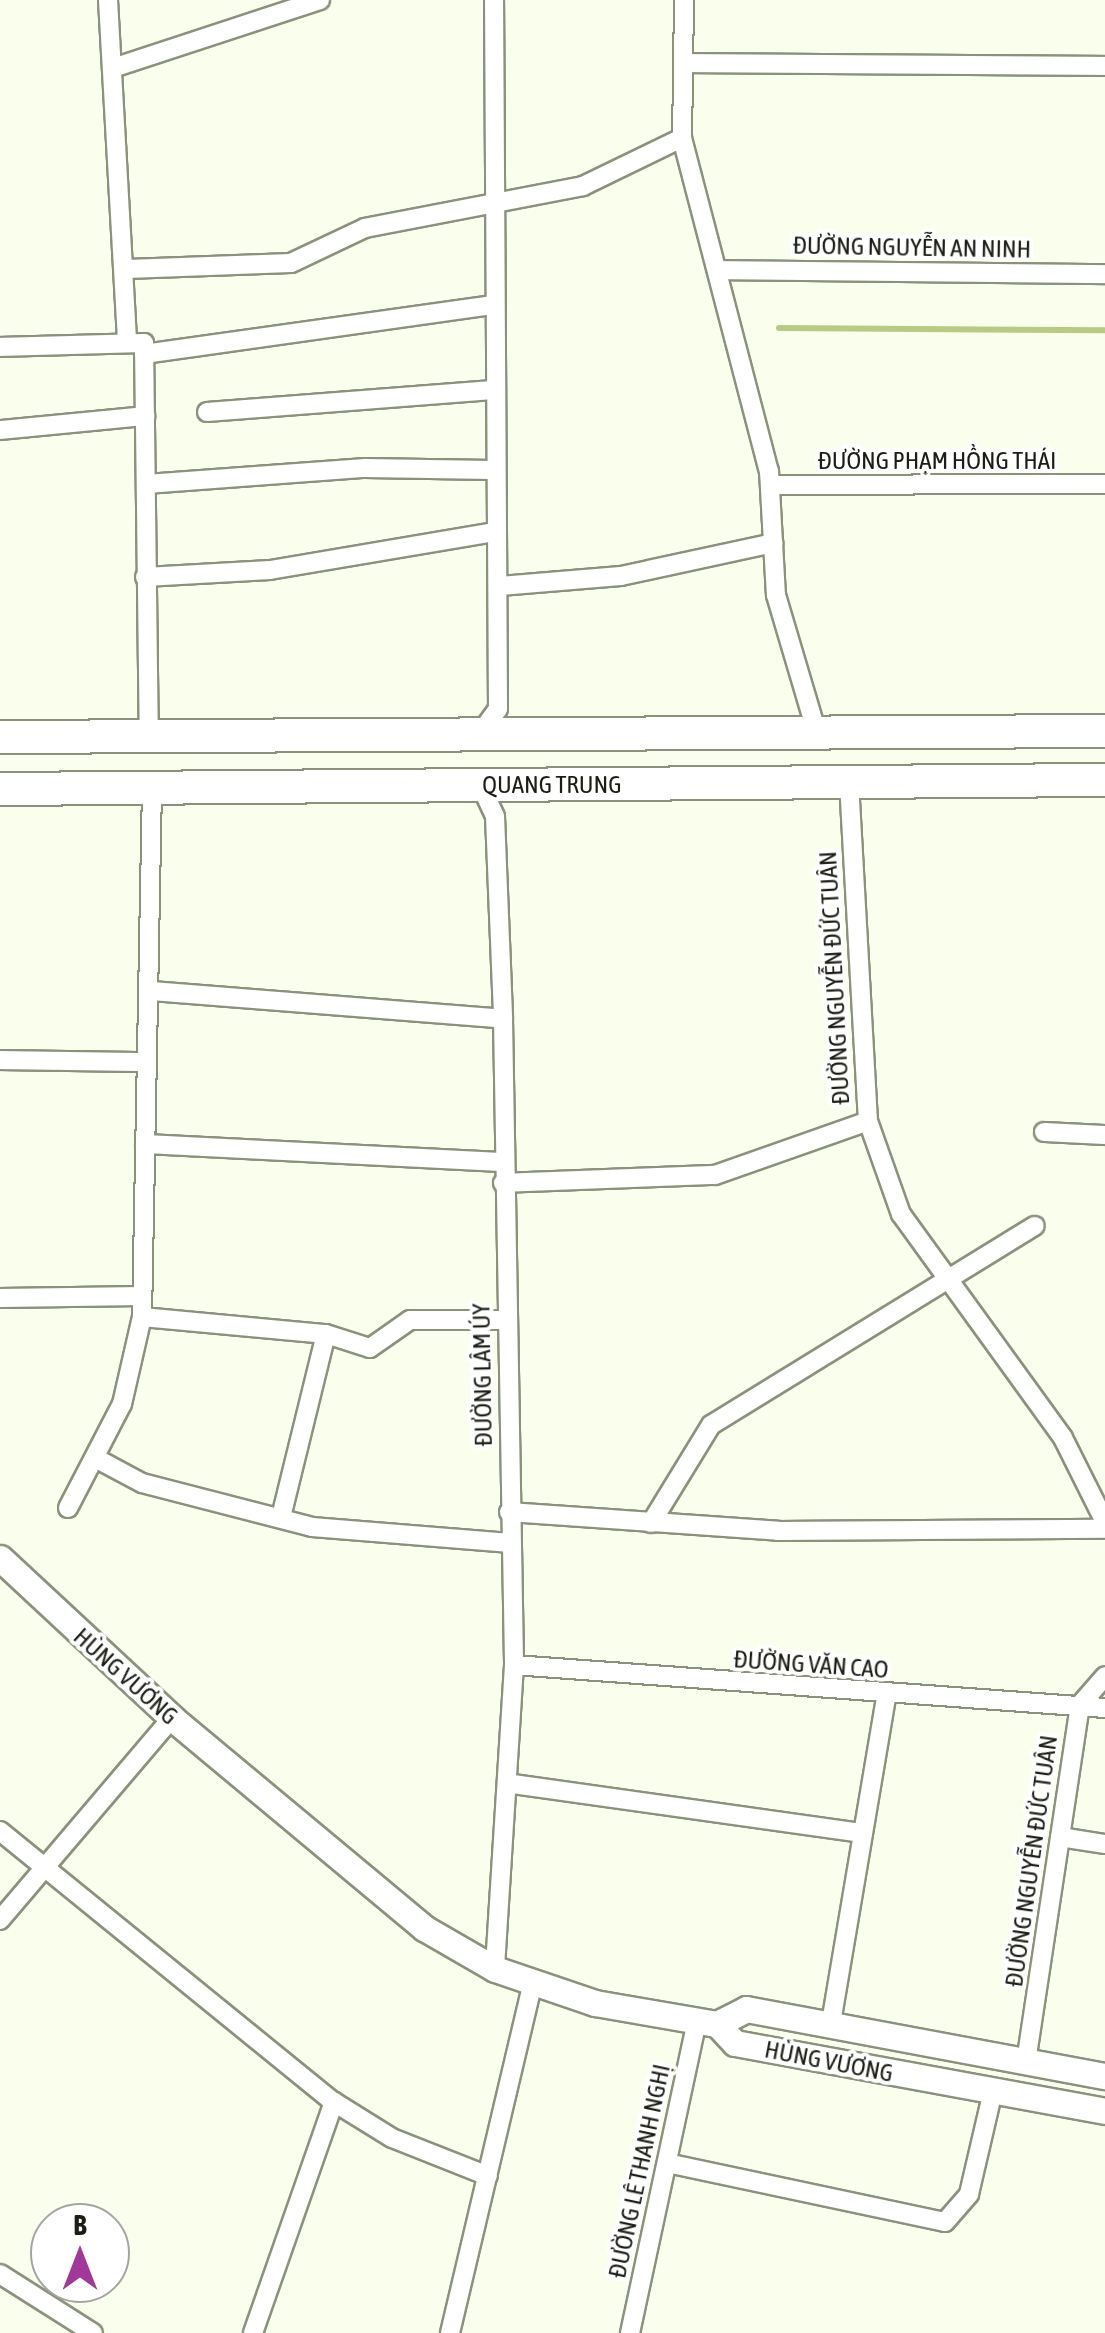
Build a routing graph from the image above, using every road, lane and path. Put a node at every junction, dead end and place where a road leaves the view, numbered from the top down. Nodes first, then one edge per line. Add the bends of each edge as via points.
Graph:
1 (108, 0) edge
2 (320, 0) edge
3 (494, 0) edge
4 (684, 0) edge
5 (686, 63) junction
6 (1105, 66) edge
7 (113, 68) junction
8 (682, 138) junction
9 (491, 204) junction
10 (127, 269) junction
11 (718, 270) junction
12 (1105, 274) edge
13 (492, 305) junction
14 (127, 337) junction
15 (0, 348) edge
16 (144, 354) junction
17 (496, 390) junction
18 (206, 412) dead end
19 (146, 416) junction
20 (0, 430) edge
21 (493, 470) junction
22 (146, 484) junction
23 (1105, 484) edge
24 (770, 485) junction
25 (494, 532) junction
26 (773, 543) junction
27 (145, 577) junction
28 (500, 586) junction
29 (1105, 731) edge
30 (817, 733) junction
31 (479, 735) junction
32 (149, 736) junction
33 (0, 737) edge
34 (1105, 780) edge
35 (848, 782) junction
36 (480, 784) junction
37 (152, 787) junction
38 (0, 789) edge
39 (150, 991) junction
40 (503, 1019) junction
41 (0, 1060) edge
42 (146, 1062) junction
43 (868, 1121) junction
44 (1044, 1132) dead end
45 (1105, 1135) edge
46 (145, 1144) junction
47 (502, 1162) junction
48 (503, 1183) junction
49 (1035, 1226) dead end
50 (942, 1277) junction
51 (142, 1296) junction
52 (0, 1298) edge
53 (142, 1317) junction
54 (507, 1320) junction
55 (326, 1334) junction
56 (98, 1460) junction
57 (68, 1508) dead end
58 (509, 1512) junction
59 (281, 1517) junction
60 (651, 1523) junction
61 (1105, 1526) edge
62 (510, 1543) junction
63 (0, 1558) edge
64 (514, 1666) junction
65 (1105, 1676) edge
66 (887, 1693) junction
67 (1080, 1705) junction
68 (1105, 1708) edge
69 (172, 1718) junction
70 (513, 1784) junction
71 (0, 1831) edge
72 (863, 1833) junction
73 (1060, 1837) junction
74 (1105, 1844) edge
75 (46, 1872) junction
76 (0, 1920) edge
77 (495, 1968) junction
78 (533, 1982) junction
79 (707, 2022) junction
80 (831, 2023) junction
81 (1026, 2062) junction
82 (1105, 2076) edge
83 (993, 2092) junction
84 (1019, 2096) junction
85 (334, 2102) junction
86 (1105, 2110) edge
87 (666, 2163) junction
88 (488, 2176) junction
89 (0, 2274) edge
90 (93, 2333) edge
91 (253, 2333) edge
92 (450, 2333) edge
93 (630, 2333) edge

1 - 7 street
2 - 7 street
3 - 9 street
4 - 5 street
5 - 6 street
5 - 8 street
7 - 10 street
8 - 9 street via 582,186
8 - 11 street
9 - 10 street via 352,232 292,263
9 - 13 street
10 - 14 street
11 - 12 street, ĐƯỜNG NGUYỄN AN NINH
11 - 24 street
13 - 16 street
13 - 17 street
14 - 15 street
14 - 16 street via 140,338
16 - 19 street
17 - 18 street
17 - 21 street
19 - 20 street
19 - 22 street
21 - 22 street via 366,468
21 - 25 street
22 - 27 street
23 - 24 street, ĐƯỜNG PHẠM HỒNG THÁI
24 - 26 street
25 - 27 street via 270,570
25 - 28 street
26 - 28 street via 622,576
26 - 30 street via 776,595
27 - 32 street
28 - 31 street via 498,709
29 - 30 highway, QUANG TRUNG
30 - 31 highway, QUANG TRUNG
31 - 32 highway, QUANG TRUNG
31 - 36 highway
32 - 33 highway, QUANG TRUNG
34 - 35 highway, QUANG TRUNG
35 - 36 highway, QUANG TRUNG
35 - 43 street, ĐƯỜNG NGUYỄN ĐỨC TUÂN
36 - 37 highway, QUANG TRUNG
36 - 40 street, ĐƯỜNG LÂM ÚY via 495,816
37 - 38 highway, QUANG TRUNG
37 - 39 street
39 - 40 street
39 - 42 street
40 - 47 street, ĐƯỜNG LÂM ÚY
41 - 42 street
42 - 46 street
43 - 48 street via 716,1175
43 - 50 street, ĐƯỜNG NGUYỄN ĐỨC TUÂN via 901,1214
44 - 45 street
46 - 47 street
46 - 51 street
47 - 48 street, ĐƯỜNG LÂM ÚY
48 - 54 street, ĐƯỜNG LÂM ÚY
49 - 50 street
50 - 60 street via 710,1425
50 - 61 street, ĐƯỜNG NGUYỄN ĐỨC TUÂN via 1063,1438
51 - 52 street
51 - 53 street
53 - 55 street
53 - 56 street
54 - 55 street via 410,1320 370,1348
54 - 58 street, ĐƯỜNG LÂM ÚY
55 - 59 street
56 - 57 street
56 - 59 street via 142,1482
58 - 60 street
58 - 62 street, ĐƯỜNG LÂM ÚY
59 - 62 street
60 - 61 street
62 - 64 street, ĐƯỜNG LÂM ÚY
63 - 69 street, HÙNG VƯƠNG
64 - 66 street, ĐƯỜNG VĂN CAO
64 - 70 street, ĐƯỜNG LÂM ÚY
65 - 67 street, ĐƯỜNG NGUYỄN ĐỨC TUÂN
66 - 67 street, ĐƯỜNG VĂN CAO
66 - 72 street
67 - 68 street, ĐƯỜNG VĂN CAO
67 - 73 street, ĐƯỜNG NGUYỄN ĐỨC TUÂN
69 - 75 street
69 - 77 street, HÙNG VƯƠNG via 396,1910
70 - 72 street
70 - 77 street, ĐƯỜNG LÂM ÚY
71 - 75 street
72 - 80 street
73 - 74 street
73 - 81 street, ĐƯỜNG NGUYỄN ĐỨC TUÂN
75 - 76 street
75 - 85 street
77 - 78 street, HÙNG VƯƠNG
78 - 79 street, HÙNG VƯƠNG
78 - 88 street
79 - 80 street, HÙNG VƯƠNG via 746,2009
79 - 83 street, HÙNG VƯƠNG via 735,2044
79 - 87 street, ĐƯỜNG LÊ THANH NGHỊ
80 - 81 street, HÙNG VƯƠNG
81 - 82 street, HÙNG VƯƠNG
81 - 84 street
83 - 84 street, HÙNG VƯƠNG
83 - 87 street via 969,2194 946,2222
84 - 86 street, HÙNG VƯƠNG
85 - 88 street via 392,2138
85 - 91 street
87 - 93 street, ĐƯỜNG LÊ THANH NGHỊ
88 - 92 street
89 - 90 street

